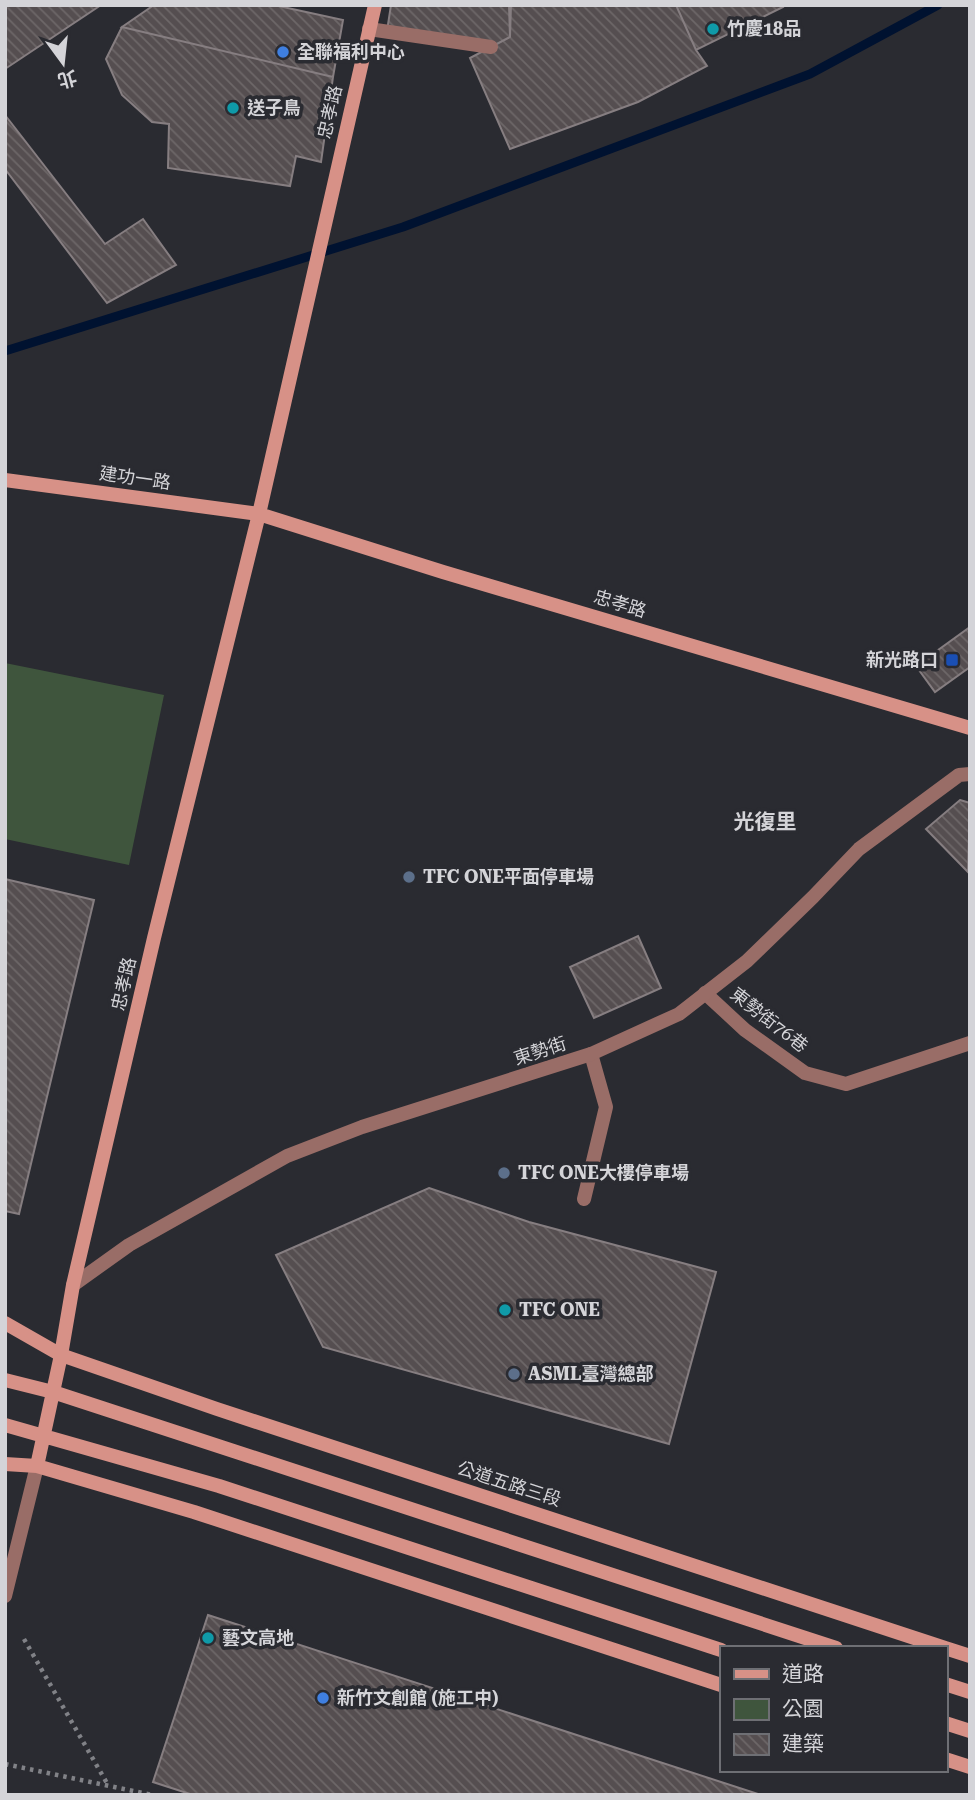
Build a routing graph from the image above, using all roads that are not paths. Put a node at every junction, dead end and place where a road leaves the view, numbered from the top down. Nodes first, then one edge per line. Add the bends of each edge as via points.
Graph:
1 (375, 5) edge
2 (369, 29) junction
3 (491, 47) dead end
4 (5, 480) edge
5 (259, 514) junction
6 (970, 728) edge
7 (970, 774) edge
8 (705, 993) junction
9 (970, 1044) edge
10 (591, 1054) junction
11 (584, 1199) dead end
12 (73, 1285) junction
13 (5, 1323) edge
14 (61, 1355) junction
15 (5, 1380) edge
16 (53, 1392) junction
17 (5, 1424) edge
18 (43, 1434) junction
19 (5, 1464) edge
20 (37, 1466) junction
21 (5, 1596) edge
22 (830, 1646) edge
23 (939, 1646) edge
24 (947, 1649) edge
25 (720, 1650) edge
26 (970, 1656) edge
27 (720, 1685) edge
28 (947, 1685) edge
29 (970, 1692) edge
30 (947, 1724) edge
31 (970, 1731) edge
32 (947, 1760) edge
33 (970, 1767) edge

1 - 2 street, 忠孝路
2 - 3 street
2 - 5 street, 忠孝路
4 - 5 street, 建功一路
5 - 6 street, 忠孝路
5 - 12 street, 忠孝路
7 - 8 street, 東勢街 via 959,775 859,849 747,961
8 - 9 street, 東勢街76巷 via 745,1030 805,1073 846,1084
8 - 10 street, 東勢街 via 679,1014
10 - 11 street via 606,1107
10 - 12 street, 東勢街 via 362,1127 287,1156 129,1245
12 - 14 street, 忠孝路
13 - 14 street, 公道五路三段
14 - 16 street, 忠孝路
14 - 23 street, 公道五路三段
15 - 16 street
16 - 18 street, 忠孝路
16 - 22 street
17 - 18 street
18 - 20 street, 忠孝路
18 - 25 street via 219,1486
19 - 20 street
20 - 21 street
20 - 27 street via 206,1516
24 - 26 street, 公道五路三段
28 - 29 street
30 - 31 street
32 - 33 street

